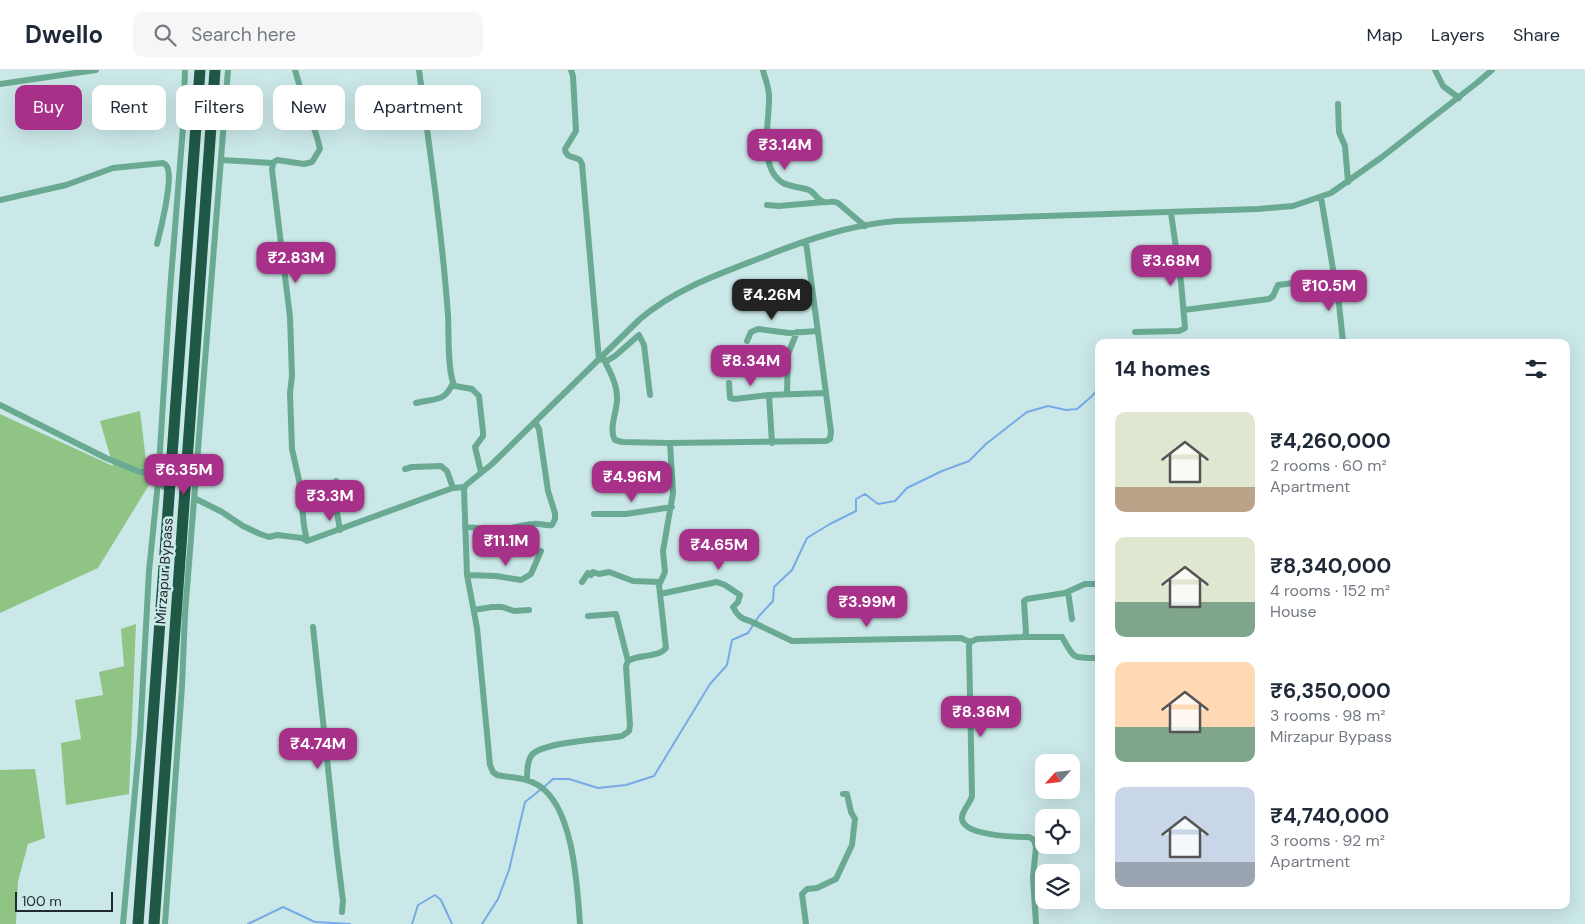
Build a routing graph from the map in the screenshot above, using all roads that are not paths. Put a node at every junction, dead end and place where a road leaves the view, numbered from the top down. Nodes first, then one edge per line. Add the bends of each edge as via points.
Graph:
1 (96, 70) edge
2 (185, 70) edge
3 (200, 70) edge
4 (216, 70) edge
5 (228, 70) edge
6 (295, 70) edge
7 (419, 70) edge
8 (571, 70) edge
9 (763, 70) edge
10 (1435, 70) edge
11 (1492, 70) edge
12 (62, 73) edge
13 (0, 84) edge
14 (1459, 98) junction
15 (1338, 104) dead end
16 (220, 160) junction
17 (273, 163) junction
18 (167, 167) junction
19 (180, 168) junction
20 (1348, 182) junction
21 (1321, 197) junction
22 (0, 200) edge
23 (826, 202) junction
24 (767, 205) dead end
25 (1171, 213) junction
26 (866, 226) junction
27 (157, 244) dead end
28 (806, 245) junction
29 (1334, 278) junction
30 (1184, 310) junction
31 (817, 331) junction
32 (797, 332) junction
33 (1135, 332) dead end
34 (1343, 339) edge
35 (747, 341) dead end
36 (602, 359) junction
37 (453, 383) junction
38 (729, 383) dead end
39 (826, 393) junction
40 (787, 394) junction
41 (650, 395) dead end
42 (768, 395) junction
43 (416, 403) dead end
44 (0, 405) edge
45 (535, 422) junction
46 (670, 443) junction
47 (772, 443) junction
48 (406, 470) dead end
49 (482, 472) junction
50 (336, 481) dead end
51 (161, 484) junction
52 (465, 487) junction
53 (453, 488) junction
54 (196, 499) dead end
55 (672, 507) junction
56 (594, 514) dead end
57 (465, 527) junction
58 (340, 530) junction
59 (307, 541) junction
60 (542, 551) dead end
61 (467, 575) junction
62 (582, 582) dead end
63 (660, 582) junction
64 (1095, 584) dead end
65 (1068, 592) junction
66 (660, 594) junction
67 (474, 610) junction
68 (530, 610) dead end
69 (588, 616) dead end
70 (1072, 620) dead end
71 (313, 627) dead end
72 (1024, 637) junction
73 (970, 642) junction
74 (1095, 658) edge
75 (628, 661) junction
76 (527, 779) junction
77 (842, 794) dead end
78 (342, 912) dead end
79 (123, 924) edge
80 (138, 924) edge
81 (154, 924) edge
82 (165, 924) edge
83 (580, 924) edge
84 (806, 924) edge
85 (1036, 924) edge

1 - 12 street
2 - 19 street
3 - 80 highway
4 - 81 highway, Mirzapur Bypass
5 - 16 street
6 - 17 street via 320,149 312,162 277,160
7 - 37 street via 437,199
8 - 36 street via 576,131 565,149 569,156 578,158 582,164
9 - 23 street via 769,94 767,151 772,171 784,184 810,191
10 - 14 street via 1443,86
11 - 14 street
12 - 13 street
14 - 20 street
15 - 20 street via 1339,132 1345,146
16 - 17 street
16 - 82 street
17 - 59 street via 291,327 292,449
18 - 19 street
18 - 22 street via 160,162 114,168 66,185
18 - 27 street via 167,195
19 - 51 street
20 - 21 street
21 - 25 street via 1283,207
21 - 29 street
23 - 24 street
23 - 26 street via 834,200
25 - 26 street via 896,222
25 - 30 street
26 - 28 street via 850,227
28 - 31 street
28 - 36 street via 709,278 677,293 651,310
29 - 30 street via 1278,285 1269,299
29 - 34 street
30 - 33 street via 1183,330
31 - 32 street
31 - 39 street
32 - 35 street via 758,329 751,332
32 - 40 street via 788,354
36 - 41 street via 615,356 639,334 644,345
36 - 45 street
36 - 46 street via 615,384 617,396 615,440
37 - 43 street via 444,397
37 - 49 street via 459,388 475,391 479,396 483,432 475,451
38 - 42 street via 730,398
39 - 40 street
39 - 47 street via 830,439
40 - 42 street
42 - 47 street
44 - 51 street via 106,458 147,472
45 - 49 street
45 - 57 street via 555,513 552,525 530,524 493,530
46 - 47 street
46 - 55 street
48 - 53 street via 442,466
49 - 52 street
50 - 58 street via 334,494
51 - 79 street via 149,571 140,736
52 - 53 street
52 - 57 street
53 - 58 street
54 - 59 street via 260,534
55 - 56 street via 626,514
55 - 63 street via 663,551 665,572
57 - 61 street
58 - 59 street
60 - 61 street via 531,574 521,580
61 - 67 street
62 - 63 street via 593,572 609,572 633,581
63 - 66 street
64 - 65 street via 1078,586
65 - 70 street
65 - 72 street via 1026,599
66 - 73 street via 718,582 740,595 733,607 737,614 792,641 961,638
66 - 75 street via 666,648 661,653
67 - 68 street via 492,606 514,611
67 - 76 street via 490,765 497,775
69 - 75 street via 616,614
71 - 78 street via 344,901
72 - 73 street
72 - 74 street via 1062,637 1072,655
73 - 85 street via 972,796 962,816 963,822 985,833 1034,840
75 - 76 street via 629,731 622,736 539,750 531,755
76 - 83 street via 546,791 564,822 574,861
77 - 84 street via 847,794 855,819 852,845 836,879 807,889 802,894

